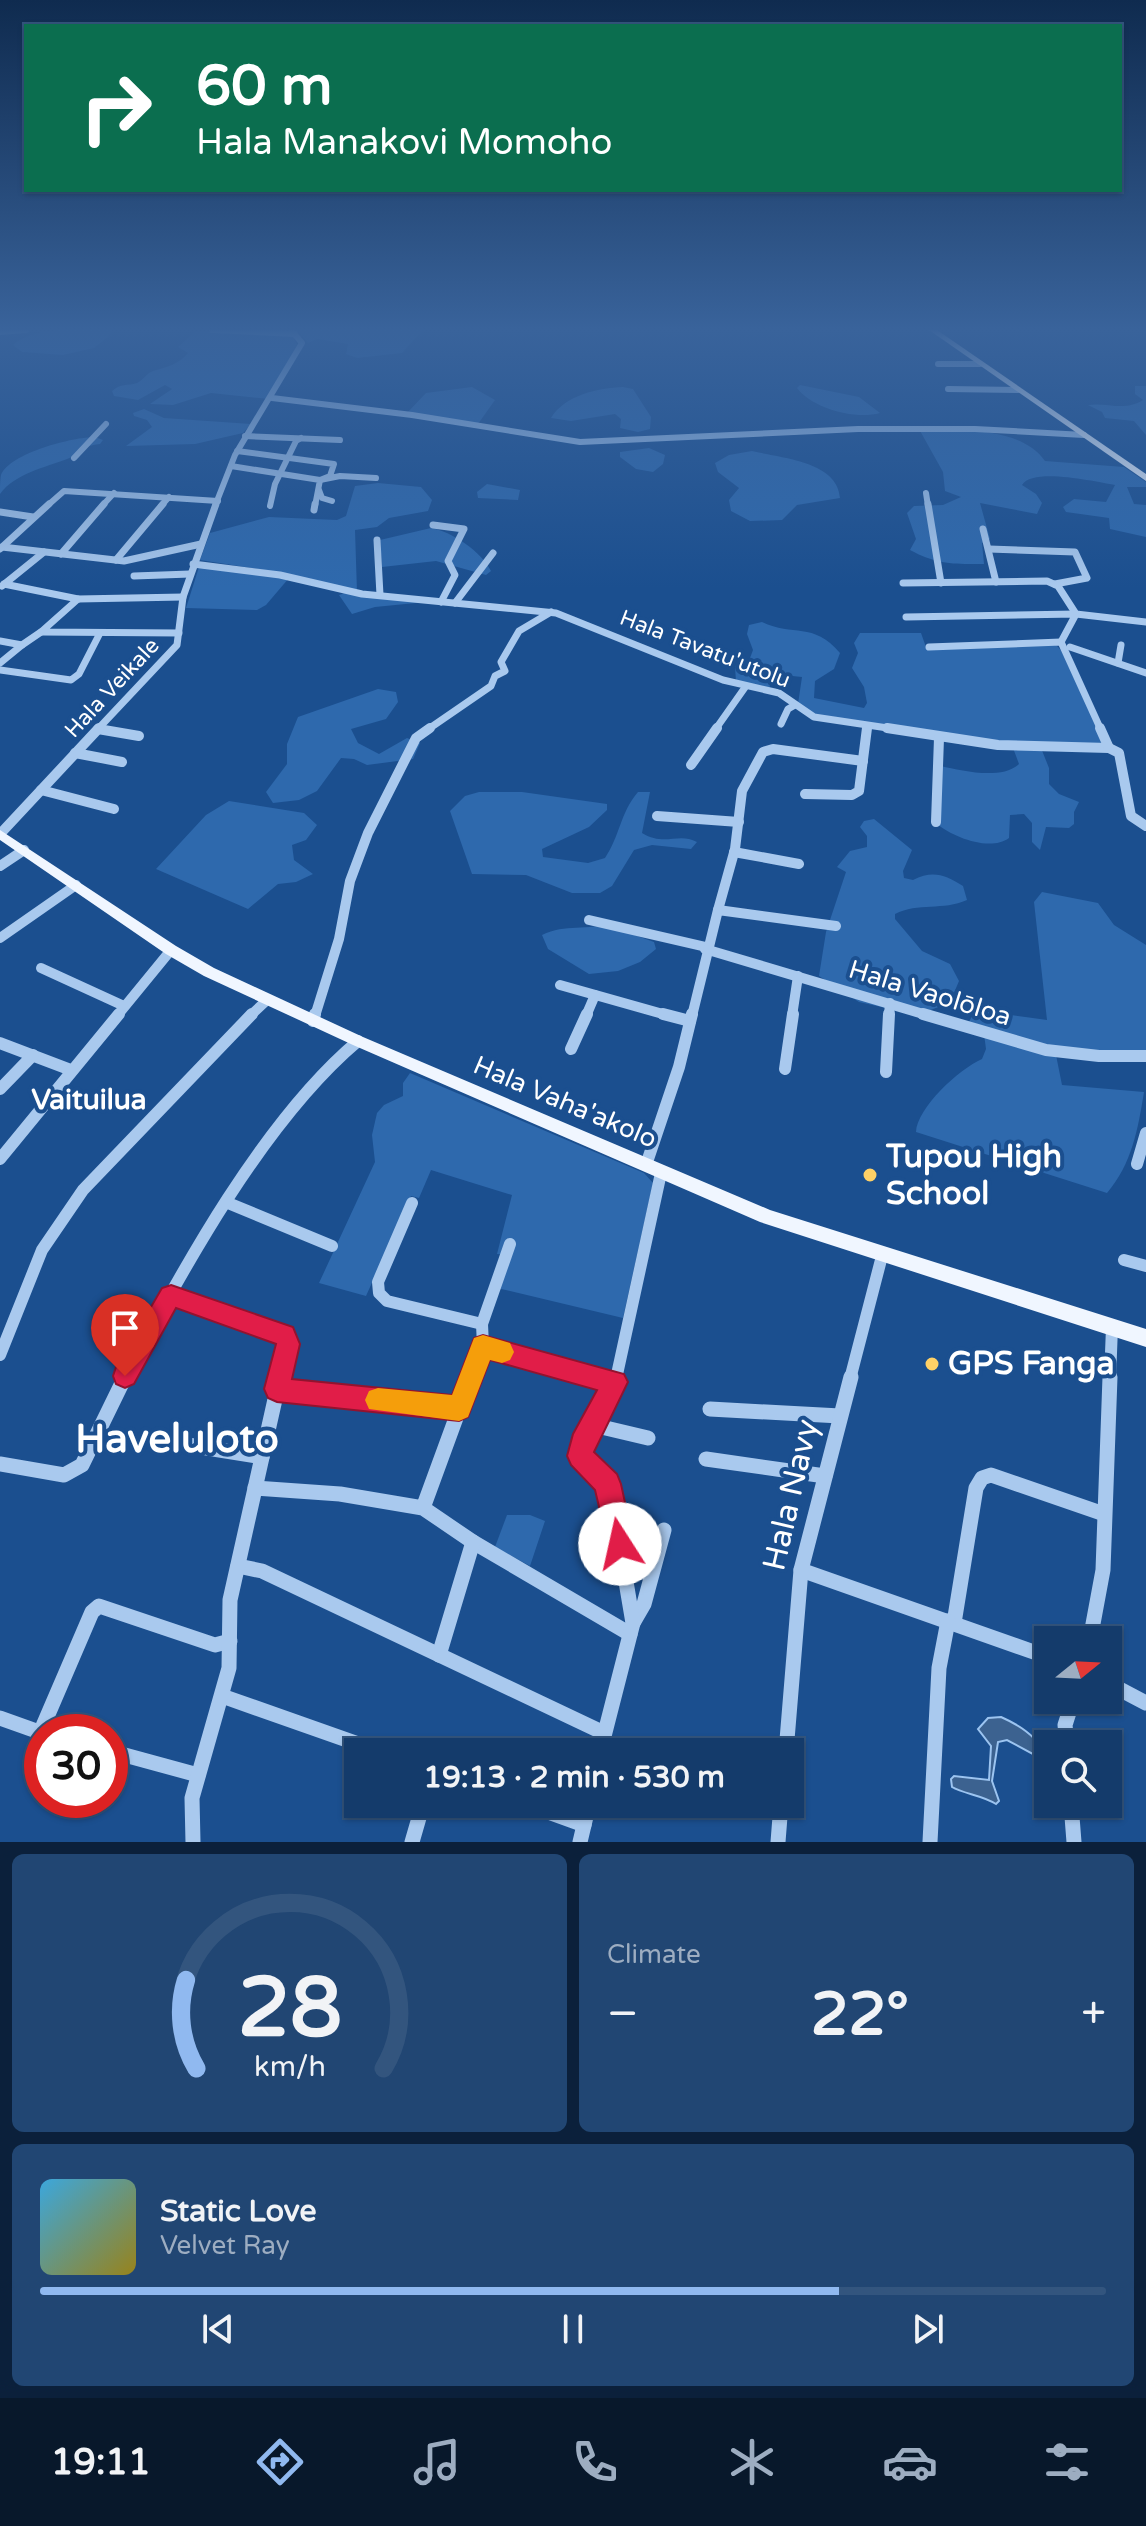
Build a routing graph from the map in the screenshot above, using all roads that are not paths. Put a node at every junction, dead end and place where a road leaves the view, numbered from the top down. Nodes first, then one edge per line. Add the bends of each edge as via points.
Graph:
1 (259, 416) edge
2 (418, 416) edge
3 (1056, 416) edge
4 (106, 424) dead end
5 (1084, 435) junction
6 (245, 436) junction
7 (301, 438) junction
8 (340, 440) dead end
9 (237, 451) junction
10 (288, 457) junction
11 (74, 458) dead end
12 (231, 466) junction
13 (280, 473) junction
14 (376, 478) dead end
15 (1146, 478) edge
16 (318, 480) junction
17 (319, 490) junction
18 (114, 493) junction
19 (926, 493) dead end
20 (169, 497) junction
21 (218, 501) junction
22 (332, 501) dead end
23 (270, 506) dead end
24 (314, 510) dead end
25 (0, 512) edge
26 (33, 517) junction
27 (433, 525) dead end
28 (983, 529) dead end
29 (377, 540) dead end
30 (201, 544) junction
31 (1, 548) edge
32 (989, 549) junction
33 (44, 552) junction
34 (493, 553) dead end
35 (61, 554) junction
36 (116, 560) junction
37 (193, 564) junction
38 (190, 574) junction
39 (134, 576) dead end
40 (996, 582) junction
41 (903, 583) dead end
42 (941, 583) junction
43 (1055, 584) junction
44 (2, 586) edge
45 (380, 595) junction
46 (183, 597) junction
47 (78, 599) junction
48 (441, 602) junction
49 (455, 603) junction
50 (551, 612) junction
51 (1076, 614) junction
52 (906, 617) dead end
53 (1146, 622) edge
54 (41, 632) junction
55 (100, 633) junction
56 (179, 633) junction
57 (0, 641) edge
58 (22, 645) junction
59 (1121, 645) dead end
60 (1065, 646) junction
61 (929, 647) dead end
62 (0, 663) edge
63 (1118, 663) junction
64 (0, 670) edge
65 (1146, 673) edge
66 (746, 686) junction
67 (795, 705) junction
68 (781, 724) dead end
69 (867, 727) junction
70 (98, 729) junction
71 (139, 736) dead end
72 (939, 738) junction
73 (1109, 748) junction
74 (75, 753) junction
75 (863, 761) junction
76 (122, 762) dead end
77 (691, 765) dead end
78 (41, 790) junction
79 (805, 794) dead end
80 (114, 809) dead end
81 (657, 816) dead end
82 (739, 822) junction
83 (936, 822) dead end
84 (1146, 826) edge
85 (0, 834) edge
86 (24, 850) junction
87 (734, 852) junction
88 (799, 864) dead end
89 (0, 866) edge
90 (76, 885) junction
91 (718, 910) junction
92 (589, 920) dead end
93 (836, 926) dead end
94 (0, 938) edge
95 (706, 948) junction
96 (171, 950) junction
97 (41, 968) dead end
98 (798, 976) junction
99 (560, 985) dead end
100 (595, 995) junction
101 (267, 1000) junction
102 (890, 1003) junction
103 (124, 1006) junction
104 (313, 1021) junction
105 (690, 1021) junction
106 (358, 1041) junction
107 (0, 1043) edge
108 (571, 1049) dead end
109 (33, 1055) junction
110 (1146, 1056) edge
111 (785, 1069) dead end
112 (71, 1070) junction
113 (886, 1072) dead end
114 (0, 1089) edge
115 (1146, 1133) edge
116 (0, 1159) edge
117 (1137, 1164) dead end
118 (653, 1169) junction
119 (228, 1203) junction
120 (412, 1203) dead end
121 (510, 1244) dead end
122 (332, 1246) dead end
123 (882, 1256) junction
124 (1124, 1260) dead end
125 (1146, 1266) edge
126 (171, 1296) junction
127 (482, 1324) junction
128 (1112, 1327) junction
129 (1146, 1338) edge
130 (483, 1346) junction
131 (0, 1355) edge
132 (615, 1382) junction
133 (277, 1389) junction
134 (459, 1408) junction
135 (710, 1409) dead end
136 (840, 1416) junction
137 (593, 1425) junction
138 (648, 1438) dead end
139 (182, 1444) dead end
140 (262, 1457) junction
141 (706, 1459) dead end
142 (0, 1464) edge
143 (825, 1476) junction
144 (255, 1488) junction
145 (423, 1508) junction
146 (1104, 1514) junction
147 (664, 1530) dead end
148 (473, 1542) junction
149 (238, 1566) junction
150 (801, 1570) junction
151 (951, 1622) junction
152 (1093, 1626) edge
153 (632, 1628) junction
154 (230, 1641) junction
155 (1034, 1652) edge
156 (439, 1655) junction
157 (1122, 1690) edge
158 (222, 1696) junction
159 (1146, 1703) edge
160 (49, 1714) edge
161 (0, 1718) edge
162 (24, 1727) edge
163 (604, 1733) junction
164 (603, 1738) edge
165 (787, 1738) edge
166 (344, 1739) edge
167 (128, 1756) edge
168 (198, 1775) junction
169 (419, 1818) edge
170 (552, 1818) edge
171 (780, 1818) edge
172 (1072, 1818) edge
173 (582, 1834) edge
174 (193, 1842) edge
175 (412, 1842) edge
176 (778, 1842) edge
177 (930, 1842) edge
178 (1074, 1842) edge

1 - 6 street, Hala Veikale
2 - 5 street via 580,442 883,428
3 - 5 main road
4 - 11 street
5 - 15 main road
6 - 7 street
6 - 9 street, Hala Veikale
7 - 8 street
7 - 10 street
9 - 10 street
9 - 12 street, Hala Veikale
10 - 13 street
10 - 16 street via 328,462
12 - 13 street
12 - 21 street, Hala Veikale
13 - 16 street
13 - 23 street
14 - 16 street
16 - 17 street
17 - 22 street via 322,498
17 - 24 street
18 - 20 street
18 - 26 street via 64,491
18 - 35 street
19 - 42 street
20 - 21 street
20 - 36 street
21 - 30 street, Hala Veikale
25 - 26 street
26 - 31 street
27 - 48 street via 464,529 448,561 455,575
28 - 32 street
29 - 45 street
30 - 36 street
30 - 37 street, Hala Veikale
31 - 33 street
32 - 40 street
32 - 43 street via 1075,552 1087,578
33 - 35 street
33 - 44 street
34 - 49 street
35 - 36 street
37 - 38 street, Hala Veikale
37 - 45 street, Hala Tavatu'utolu
38 - 39 street
38 - 46 street, Hala Veikale
40 - 42 street
40 - 43 street
41 - 42 street
43 - 51 street
44 - 47 street
45 - 48 street, Hala Tavatu'utolu
46 - 47 street
46 - 56 street, Hala Veikale
47 - 54 street
48 - 49 street, Hala Tavatu'utolu
49 - 50 street, Hala Tavatu'utolu
50 - 66 street, Hala Tavatu'utolu
50 - 104 street via 519,631 501,662 505,671 491,686 416,738 350,881 339,939
51 - 52 street
51 - 53 street
51 - 60 street
54 - 55 street
54 - 58 street
55 - 56 street
55 - 64 street via 71,680
56 - 70 street, Hala Veikale via 177,645
57 - 58 street
58 - 62 street
59 - 63 street
60 - 61 street
60 - 63 street
60 - 73 street
63 - 65 street
66 - 67 street, Hala Tavatu'utolu via 779,693
66 - 77 street
67 - 68 street
67 - 69 street, Hala Tavatu'utolu via 814,717
69 - 72 street, Hala Tavatu'utolu
69 - 75 street
70 - 71 street
70 - 74 street, Hala Veikale
72 - 73 street, Hala Tavatu'utolu
72 - 83 street
73 - 84 street via 1119,753 1131,816
74 - 76 street
74 - 78 street, Hala Veikale
75 - 79 street via 859,791 852,795
75 - 82 street via 767,749 742,791
78 - 80 street
78 - 85 street, Hala Veikale
81 - 82 street
82 - 87 street
85 - 86 main road, Hala Vaha'akolo
86 - 89 street
86 - 90 main road, Hala Vaha'akolo
87 - 88 street
87 - 91 street
90 - 94 street
90 - 96 main road, Hala Vaha'akolo
91 - 93 street
91 - 95 street
92 - 95 street, Hala Vaolōloa
95 - 98 street, Hala Vaolōloa
95 - 105 street
96 - 101 main road, Hala Vaha'akolo
96 - 103 street
97 - 103 street
98 - 102 street, Hala Vaolōloa
98 - 111 street
99 - 100 street
100 - 105 street
100 - 108 street
101 - 104 main road, Hala Vaha'akolo
101 - 131 street via 83,1190 38,1258
102 - 110 street, Hala Vaolōloa via 1046,1050
102 - 113 street
103 - 112 street
104 - 106 main road, Hala Vaha'akolo
105 - 118 street
106 - 118 main road, Hala Vaha'akolo
106 - 119 street via 284,1118
107 - 109 street
109 - 112 street
109 - 114 street
112 - 116 street
115 - 117 street
118 - 123 main road, Hala Vaha'akolo via 766,1217
118 - 132 street
119 - 122 street
119 - 126 street
120 - 127 street via 378,1282 379,1293 387,1301
121 - 127 street
123 - 128 main road, Hala Vaha'akolo
123 - 136 street, Hala Navy
124 - 125 street
126 - 133 street via 284,1335 288,1344
126 - 142 street via 82,1465 64,1475
127 - 130 street
128 - 129 main road, Hala Vaha'akolo
128 - 146 street
130 - 132 street
130 - 134 street
132 - 137 street
133 - 134 street
133 - 140 street
134 - 145 street
135 - 136 street
136 - 143 street, Hala Navy
137 - 138 street
137 - 153 street via 580,1456 602,1476 611,1493
139 - 140 street
140 - 144 street
141 - 143 street
143 - 150 street, Hala Navy
144 - 145 street via 340,1494
144 - 149 street
145 - 148 street
146 - 151 street via 991,1475 982,1478
146 - 152 street via 1103,1570
147 - 153 street
148 - 153 street
148 - 156 street
149 - 154 street via 227,1615
149 - 156 street via 262,1571
150 - 151 street
150 - 165 street, Hala Navy
151 - 155 street
151 - 177 street via 939,1668
153 - 163 street
154 - 158 street
154 - 160 street via 215,1645 99,1606
156 - 163 street
157 - 159 street
158 - 166 street
158 - 168 street
161 - 162 street
163 - 164 street
167 - 168 street
168 - 174 street via 189,1814
169 - 175 street
170 - 173 street
171 - 176 street
172 - 178 street

